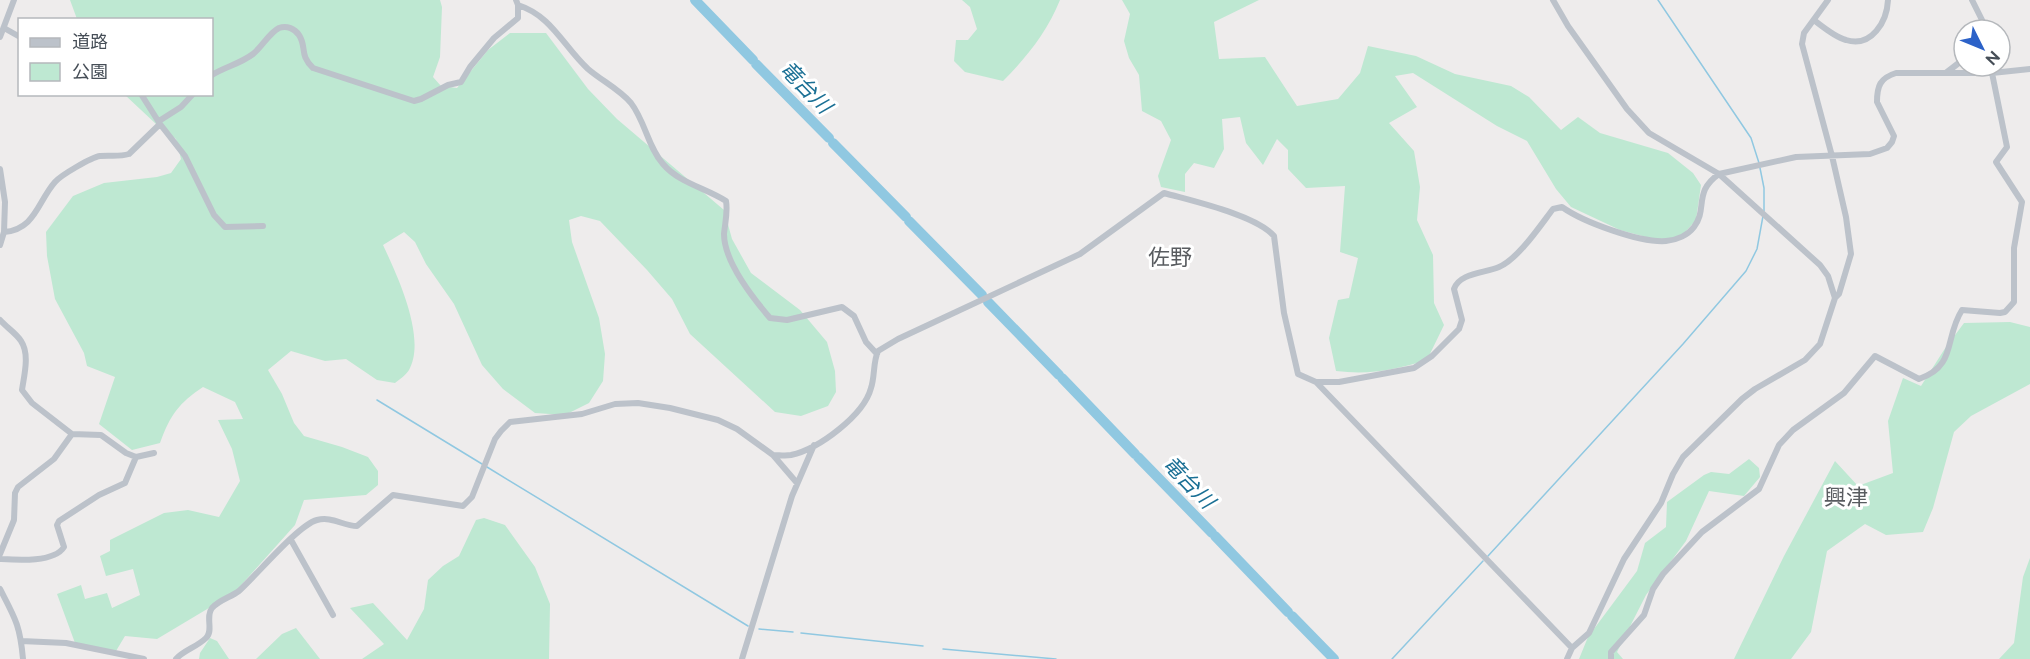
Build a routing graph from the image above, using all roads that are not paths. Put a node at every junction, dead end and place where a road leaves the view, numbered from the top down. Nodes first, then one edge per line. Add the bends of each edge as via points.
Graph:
1 (14, 0) edge
2 (1553, 0) edge
3 (1828, 0) edge
4 (1888, 0) edge
5 (1972, 0) edge
6 (517, 3) edge
7 (1981, 18) edge
8 (1814, 20) junction
9 (4, 28) junction
10 (18, 36) edge
11 (0, 37) edge
12 (1952, 68) edge
13 (2030, 69) edge
14 (2012, 71) edge
15 (1947, 72) junction
16 (1952, 72) edge
17 (213, 75) edge
18 (1993, 78) edge
19 (142, 96) edge
20 (191, 96) edge
21 (159, 123) junction
22 (1832, 156) junction
23 (0, 169) edge
24 (1719, 174) junction
25 (263, 225) dead end
26 (4, 232) junction
27 (0, 246) edge
28 (1835, 298) junction
29 (0, 320) edge
30 (877, 354) junction
31 (1316, 382) junction
32 (72, 434) junction
33 (814, 445) junction
34 (154, 453) dead end
35 (772, 455) junction
36 (136, 457) junction
37 (797, 483) junction
38 (291, 540) junction
39 (0, 556) edge
40 (0, 589) edge
41 (333, 615) dead end
42 (21, 641) junction
43 (1572, 648) junction
44 (23, 659) edge
45 (144, 659) edge
46 (176, 659) edge
47 (742, 659) edge
48 (1567, 659) edge
49 (1611, 659) edge

1 - 9 street
2 - 24 street via 1614,92 1649,133
3 - 8 street
4 - 8 street via 1883,23 1865,40 1847,41
5 - 7 street
6 - 17 street via 519,18 494,38 461,82 414,101 313,68 304,60 300,36 288,27 278,29 254,54
6 - 30 street via 534,10 587,68 632,104 662,164 675,176 726,201 724,235 730,259 770,318 787,320 842,307 854,316 866,342
8 - 22 street via 1804,33 1802,44
9 - 10 street
9 - 11 street
12 - 15 street
13 - 14 street
15 - 16 street
15 - 22 street via 1896,73 1882,79 1877,102 1894,136 1892,142 1870,154
18 - 49 street via 2007,147 1996,162 2022,202 2013,248 2014,302 2000,313 1962,310 1942,367 1930,375 1919,379 1875,356 1844,393 1779,445 1759,489 1702,532 1663,574 1644,615 1611,652
19 - 21 street
20 - 21 street
21 - 25 street via 185,156 220,223 225,227
21 - 26 street via 129,154 93,158 56,180 24,226
22 - 24 street via 1796,157
22 - 28 street via 1851,254
23 - 26 street via 5,195
24 - 28 street via 1820,265
24 - 31 street via 1704,190 1696,225 1669,241 1633,236 1575,216 1562,207 1553,209 1501,267 1456,284 1462,320 1432,356 1414,368 1390,374
26 - 27 street
28 - 43 street via 1820,344 1805,360 1742,399 1683,457 1661,503 1624,559 1589,633
29 - 32 street via 25,348 24,394
30 - 31 street via 898,339 1080,254 1164,193 1232,213 1266,227 1274,236 1296,370
30 - 33 street via 872,387 864,404 846,423
31 - 43 street
32 - 36 street via 101,435
32 - 39 street via 54,459 18,487 14,520
33 - 35 street via 789,456
33 - 37 street
34 - 36 street
35 - 37 street
35 - 38 street via 718,420 638,403 510,422 495,439 472,497 463,506 393,495 357,526 314,520
36 - 39 street via 125,483 59,520 64,547 61,552 24,561
37 - 47 street
38 - 41 street
38 - 46 street via 238,592 213,606 209,634
40 - 42 street via 15,615
42 - 44 street
42 - 45 street via 66,643
43 - 48 street

